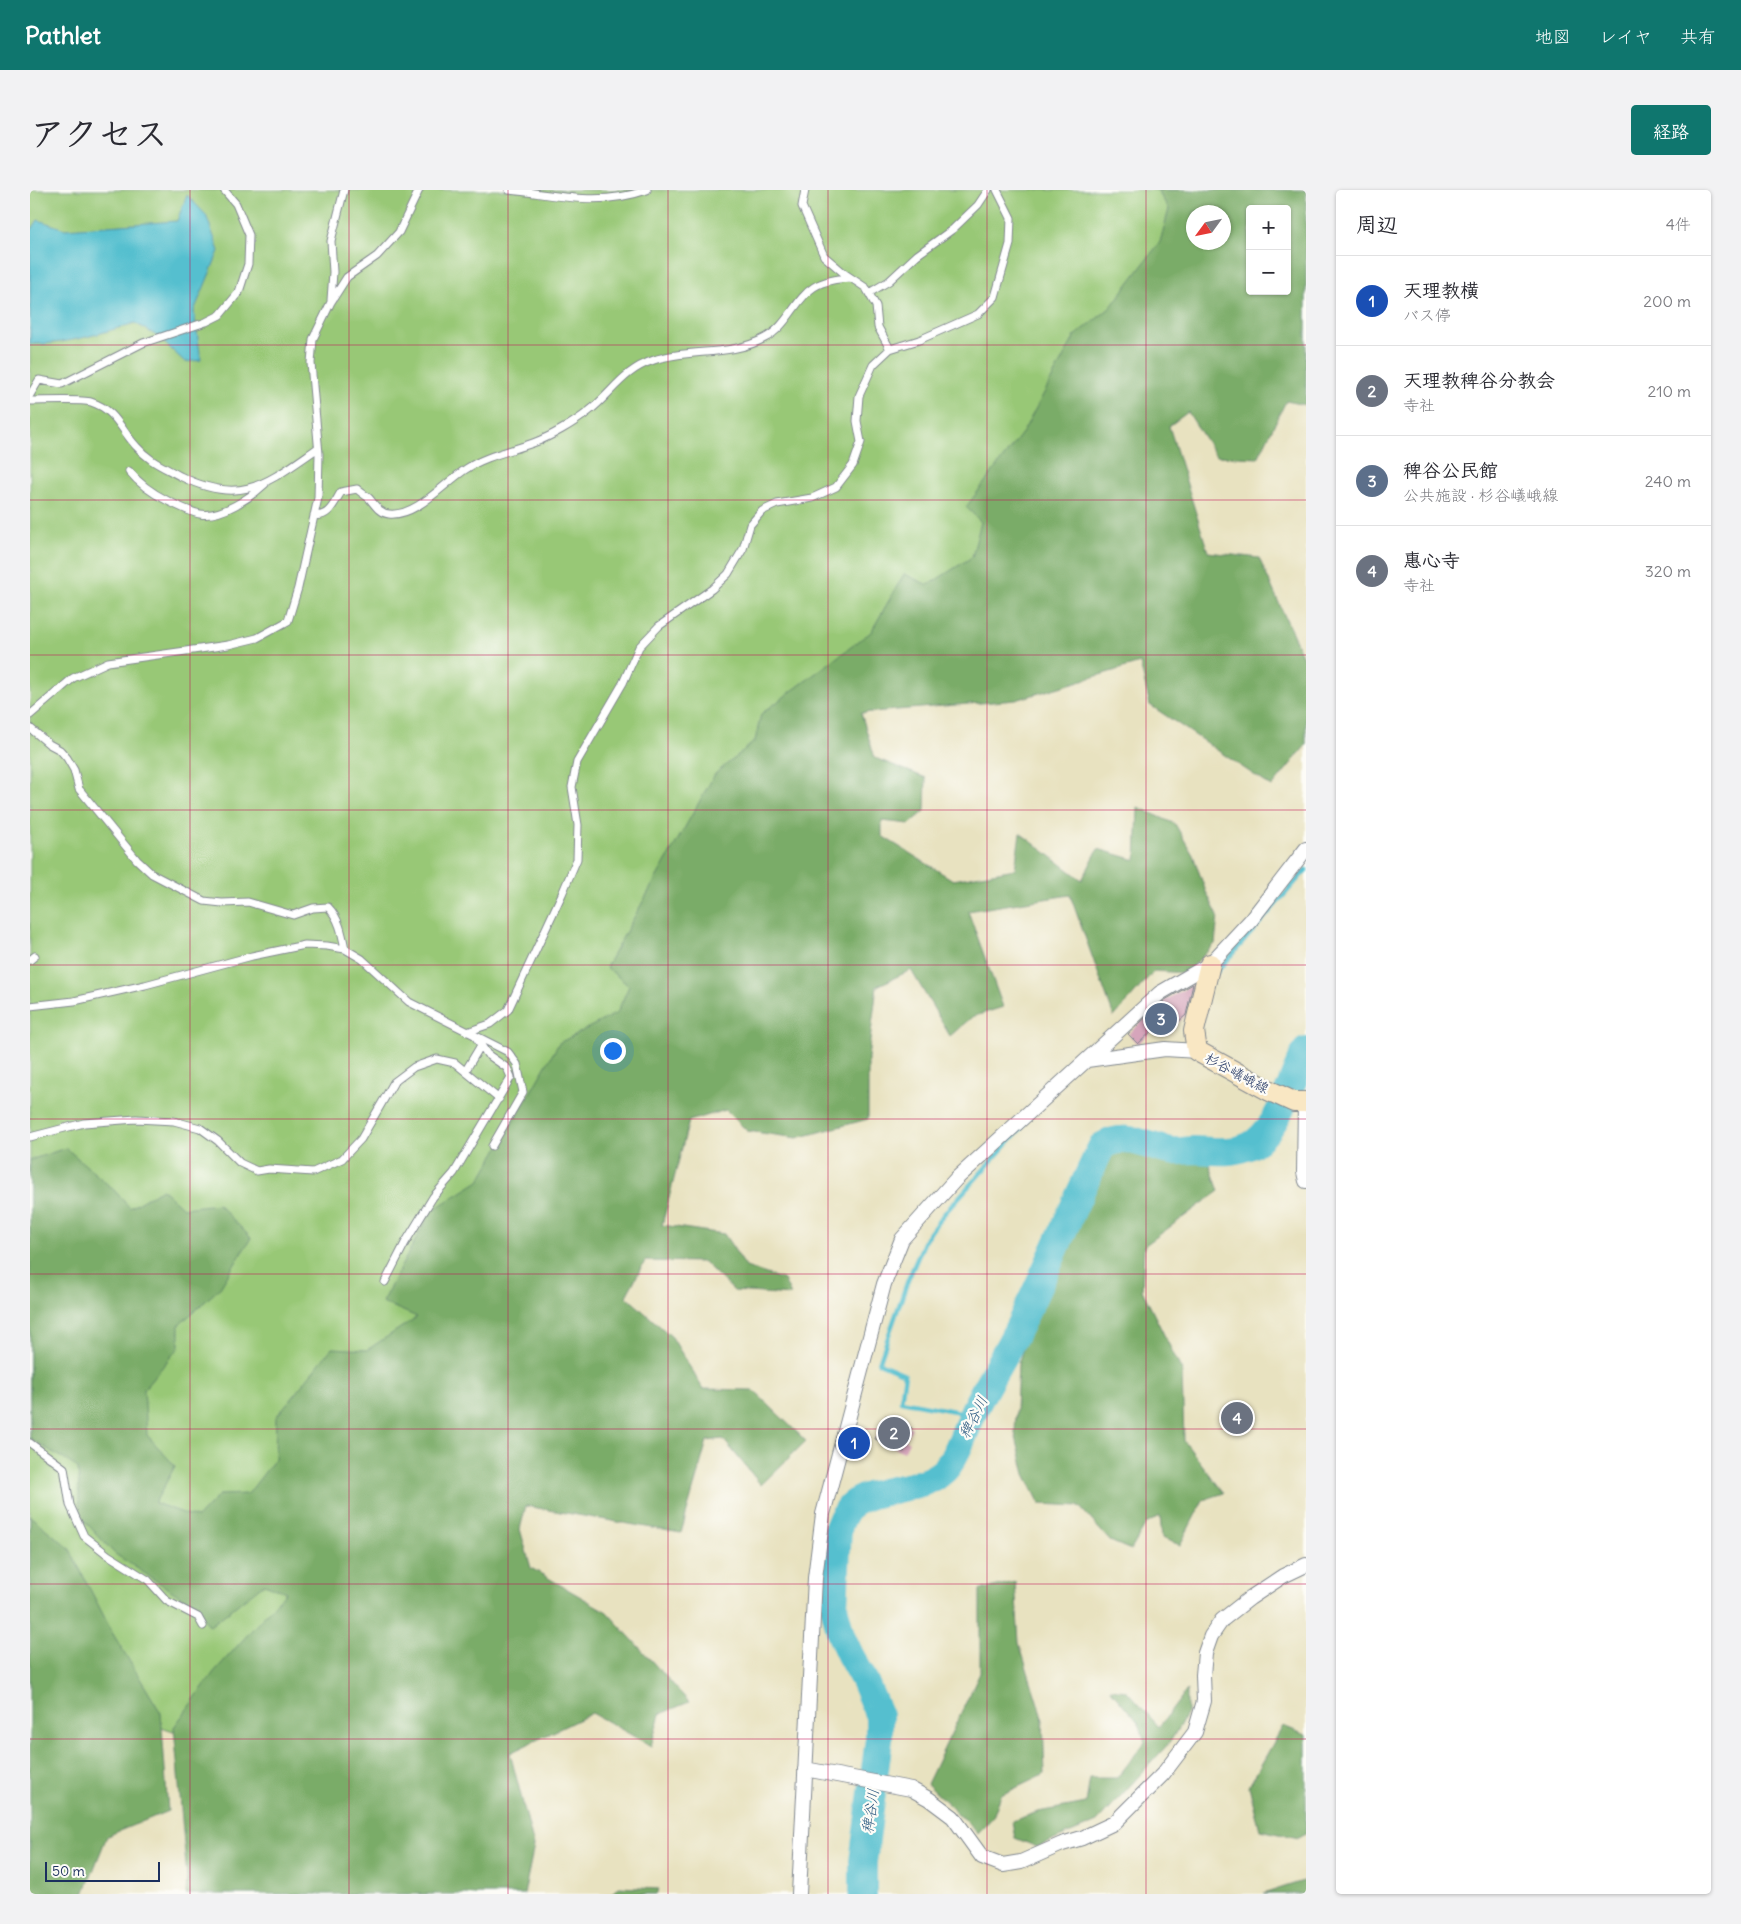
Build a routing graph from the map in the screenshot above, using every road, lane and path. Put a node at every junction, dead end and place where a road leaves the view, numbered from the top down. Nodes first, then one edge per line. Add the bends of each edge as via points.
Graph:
1 (224, 190) edge
2 (344, 190) edge
3 (419, 190) edge
4 (509, 190) edge
5 (647, 190) edge
6 (806, 190) edge
7 (988, 190) edge
8 (997, 190) edge
9 (851, 278) junction
10 (869, 293) junction
11 (331, 302) junction
12 (890, 349) junction
13 (30, 395) edge
14 (30, 402) edge
15 (318, 448) junction
16 (129, 471) dead end
17 (269, 480) junction
18 (314, 515) junction
19 (30, 715) edge
20 (31, 730) edge
21 (1306, 850) edge
22 (345, 949) junction
23 (1210, 964) junction
24 (30, 1006) edge
25 (467, 1032) junction
26 (475, 1036) junction
27 (481, 1045) junction
28 (1197, 1051) junction
29 (1087, 1060) junction
30 (466, 1070) junction
31 (499, 1099) junction
32 (1302, 1102) edge
33 (30, 1137) edge
34 (492, 1146) dead end
35 (1306, 1181) edge
36 (385, 1282) dead end
37 (30, 1443) edge
38 (1306, 1565) edge
39 (204, 1626) dead end
40 (805, 1769) junction
41 (799, 1894) edge

1 - 13 lane via 236,204 249,235 248,264 239,292 220,315 143,343 62,384 38,380
2 - 11 lane via 331,241
3 - 11 lane via 399,232 376,256 347,277
4 - 5 lane via 584,200 632,195
6 - 9 lane via 802,206 824,256
7 - 10 lane via 978,205 952,229 917,254 889,281
8 - 12 lane via 1011,218 1010,244 995,298 978,314
9 - 10 lane
9 - 18 lane via 823,282 813,287 785,322 765,338 728,351 654,360 636,369 618,381 590,411 536,442 468,468 409,512 388,514 375,508 356,489 341,492 328,513
10 - 12 lane via 876,306 878,327
11 - 15 lane via 312,339
12 - 25 lane via 873,364 859,396 860,442 853,465 836,487 812,498 777,504 762,511 750,525 743,549 728,574 659,626 639,647 623,683 577,762 572,788 578,825 577,859 566,885 508,1010 490,1024
14 - 17 lane via 90,402 113,414 129,439 148,459 189,480 220,491 246,490
15 - 17 lane
15 - 18 lane via 318,498
16 - 17 lane via 150,492 202,514 229,509 254,494
18 - 19 lane via 288,621 257,638 228,645 108,662 73,678
20 - 22 lane via 67,758 79,789 152,874 204,901 248,902 293,915 328,907 342,931
21 - 23 street via 1251,920
22 - 24 lane via 305,945 74,1001
22 - 25 lane via 362,959 408,1002
23 - 28 main road, 杉谷嶬峨線 via 1194,1031
23 - 29 street via 1160,993
25 - 26 lane
26 - 27 lane
26 - 34 lane via 508,1052 517,1064 523,1092
27 - 30 lane
27 - 31 lane via 486,1054 507,1068 511,1077
28 - 29 street via 1165,1050
28 - 32 main road, 杉谷嶬峨線 via 1270,1091
29 - 40 street via 956,1179 902,1239 884,1284 823,1514 815,1578
30 - 31 lane
30 - 33 lane via 455,1063 437,1059 414,1067 394,1082 360,1140 342,1159 313,1172 289,1169 257,1171 240,1162 200,1128 174,1121 136,1119 84,1124
31 - 36 lane via 454,1173 433,1197
32 - 35 street
37 - 39 lane via 64,1468 70,1505 84,1536 148,1580 167,1601 198,1616
38 - 40 street via 1250,1598 1222,1620 1211,1636 1202,1675 1204,1701 1195,1732 1163,1774 1114,1824 1021,1862 1003,1865 982,1857 953,1817 911,1789
40 - 41 street

